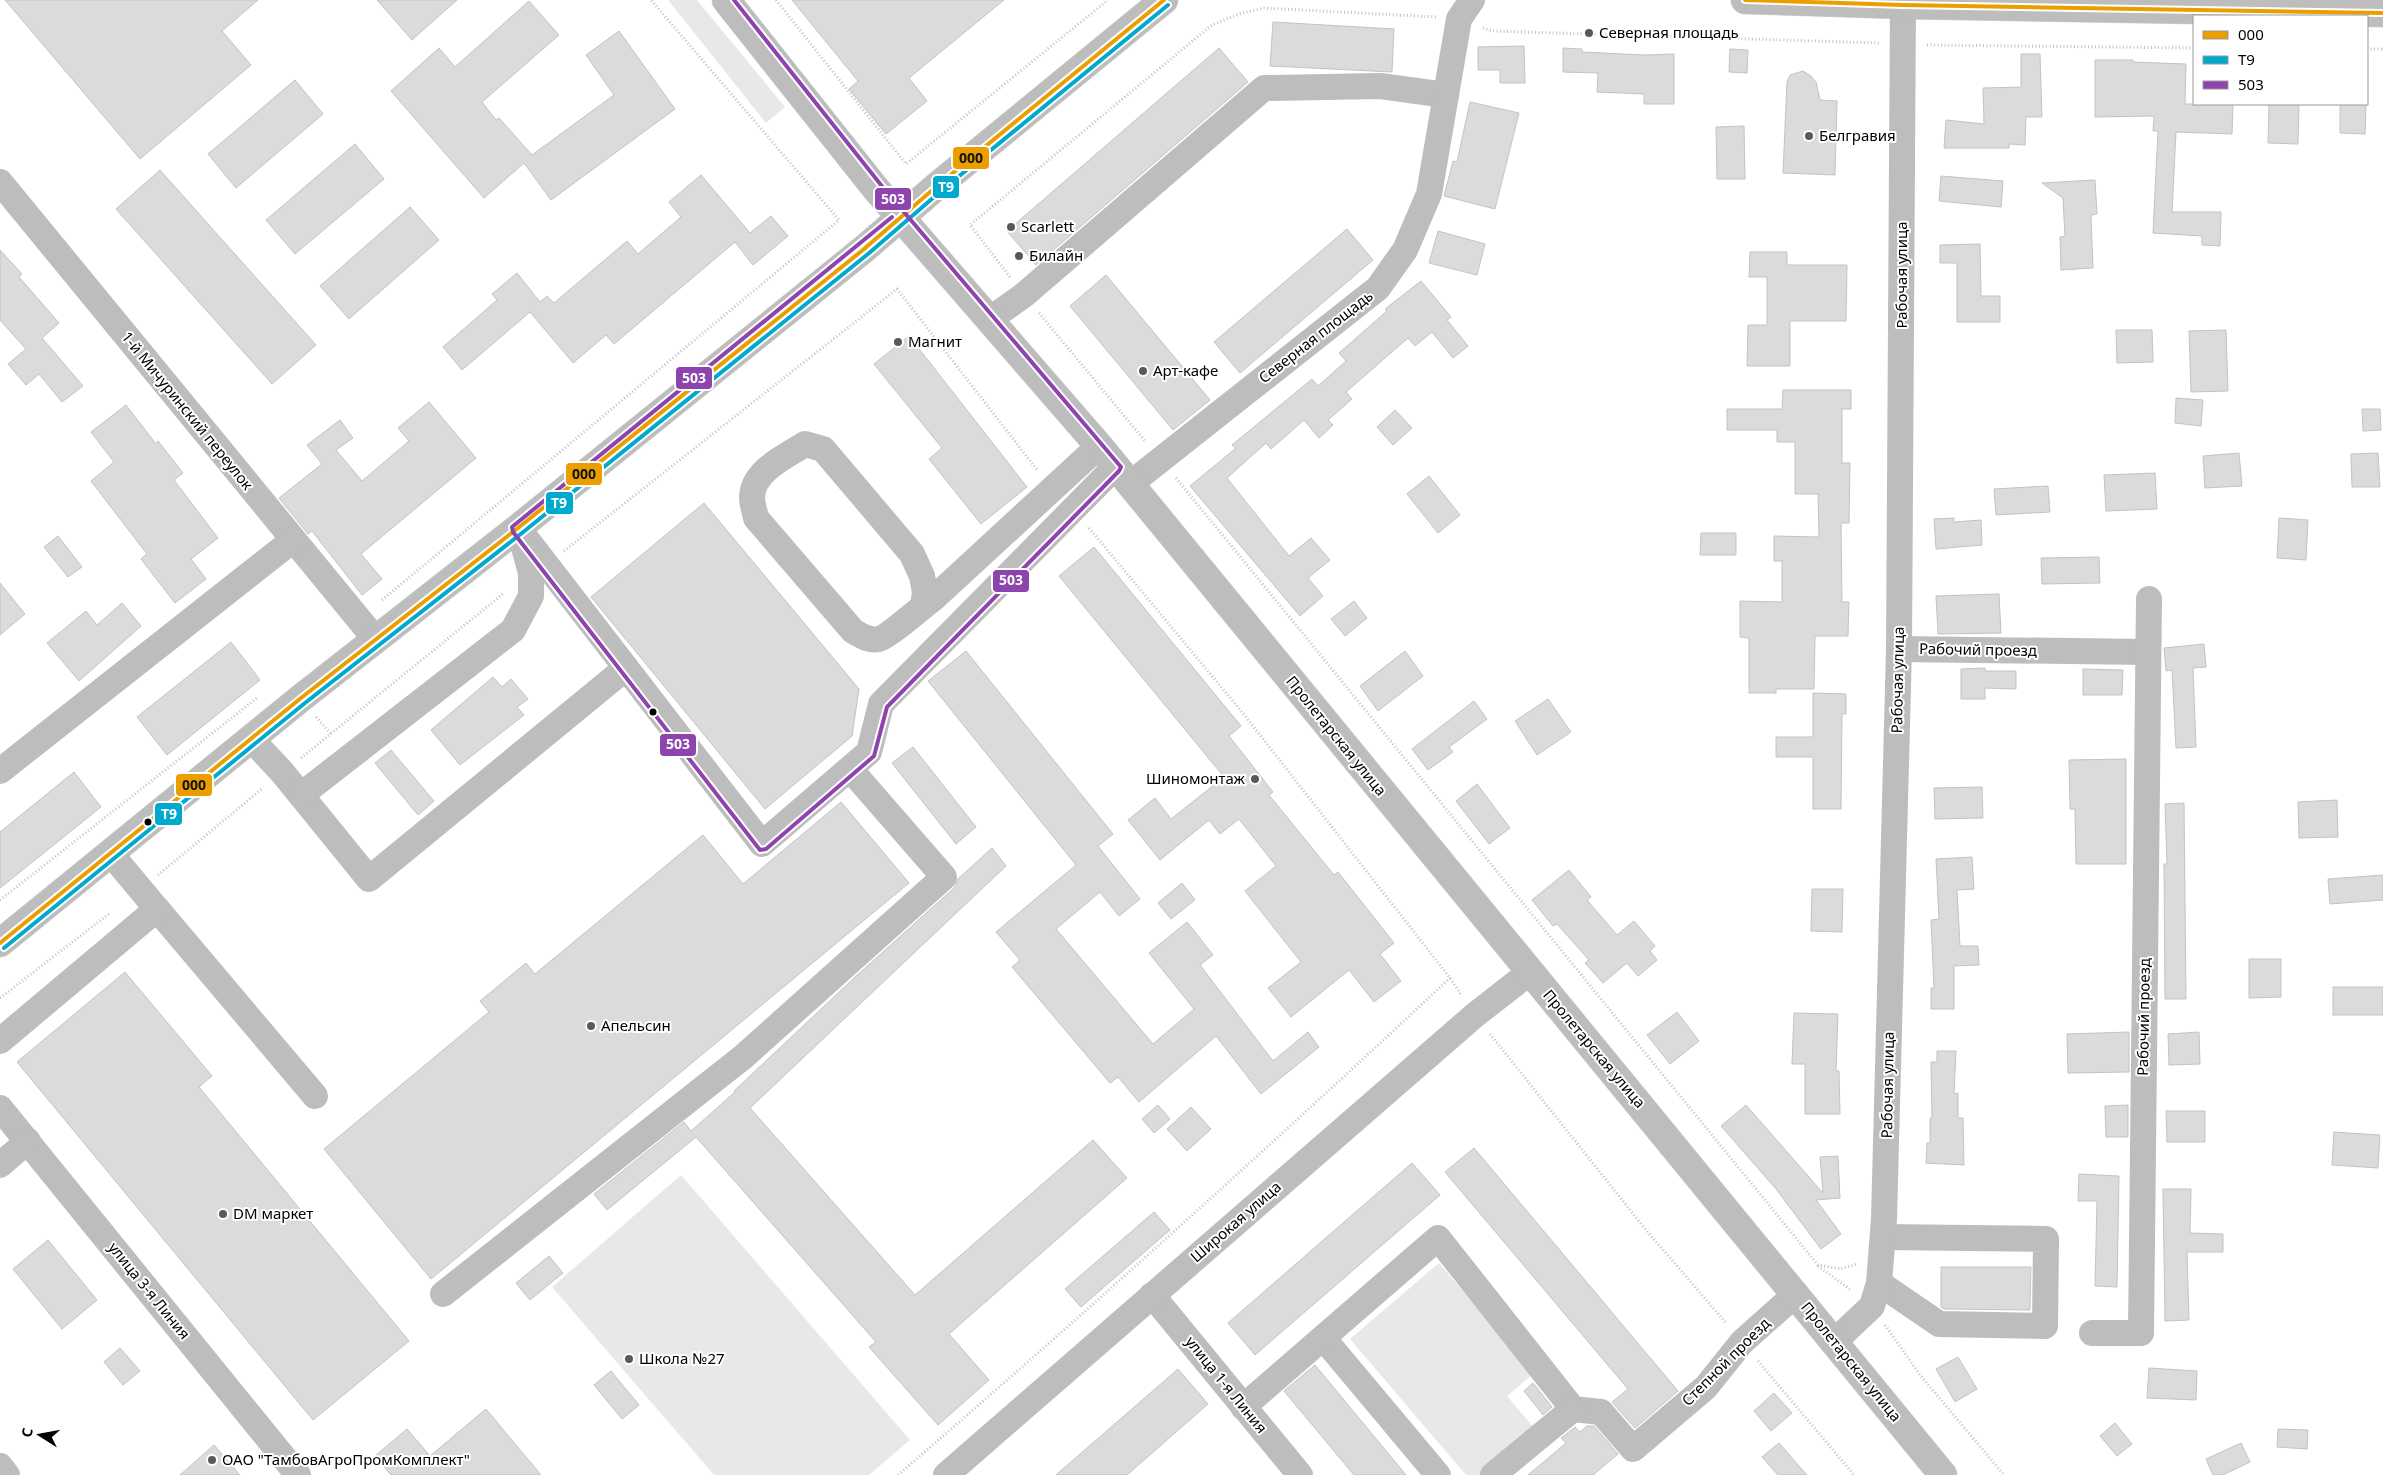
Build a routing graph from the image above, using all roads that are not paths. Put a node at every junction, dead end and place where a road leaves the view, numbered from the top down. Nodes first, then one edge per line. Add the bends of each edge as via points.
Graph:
1 (726, 0) edge
2 (1164, 0) edge
3 (1745, 0) edge
4 (1903, 2) edge
5 (2090, 4) edge
6 (1465, 9) edge
7 (2383, 13) edge
8 (1446, 95) junction
9 (0, 182) edge
10 (900, 218) junction
11 (990, 320) junction
12 (1115, 466) junction
13 (518, 528) junction
14 (293, 540) junction
15 (538, 568) junction
16 (2148, 599) dead end
17 (923, 606) junction
18 (376, 640) junction
19 (1899, 649) junction
20 (2148, 652) junction
21 (626, 668) junction
22 (251, 739) junction
23 (850, 769) junction
24 (0, 771) edge
25 (301, 795) junction
26 (111, 854) junction
27 (149, 899) junction
28 (0, 944) edge
29 (1530, 972) junction
30 (0, 1041) edge
31 (315, 1096) dead end
32 (0, 1108) edge
33 (28, 1141) junction
34 (0, 1166) edge
35 (1883, 1237) junction
36 (442, 1294) dead end
37 (1796, 1294) junction
38 (1152, 1295) junction
39 (1876, 1295) junction
40 (2092, 1333) dead end
41 (1324, 1338) junction
42 (1834, 1342) junction
43 (1244, 1407) junction
44 (1573, 1409) junction
45 (0, 1466) edge
46 (7, 1475) edge
47 (298, 1475) edge
48 (946, 1475) edge
49 (1300, 1475) edge
50 (1438, 1475) edge
51 (1493, 1475) edge
52 (1943, 1475) edge

1 - 10 main road, Пролетарская улица
2 - 10 main road
3 - 4 main road
4 - 5 main road
4 - 19 street, Рабочая улица via 1892,44
5 - 7 main road
6 - 8 street, Северная площадь
8 - 11 street via 1380,86 1264,88 1024,295
8 - 12 street, Северная площадь via 1429,194 1405,250 1378,288 1160,459
9 - 14 street, 1-й Мичуринский переулок
10 - 11 main road, Пролетарская улица
10 - 13 main road
11 - 12 main road, Пролетарская улица
12 - 17 street via 1051,488
12 - 23 street via 881,704 869,752
12 - 29 main road, Пролетарская улица
13 - 15 street
13 - 18 main road
14 - 18 street, 1-й Мичуринский переулок
14 - 24 street
15 - 21 street
15 - 25 street via 531,596 513,630
16 - 20 street, Рабочий проезд
17 - 17 street via 881,639 867,639 853,631 756,518 752,498 756,481 805,444 822,449 912,554 922,576
18 - 22 main road
19 - 20 street, Рабочий проезд
19 - 35 street, Рабочая улица
20 - 40 street, Рабочий проезд via 2141,1333
21 - 23 street via 762,844
21 - 25 street via 369,878
22 - 25 street
22 - 26 main road
23 - 36 street via 944,877 743,1057
26 - 27 street
26 - 28 main road
27 - 30 street
27 - 31 street
29 - 37 main road, Пролетарская улица
29 - 38 street, Широкая улица
32 - 33 street, улица 3-я Линия
33 - 34 street
33 - 47 street, улица 3-я Линия
35 - 39 street, Рабочая улица
35 - 39 street via 2046,1239 2045,1326 1939,1324
37 - 42 main road, Пролетарская улица
37 - 44 street, Степной проезд via 1742,1342 1706,1387 1633,1449 1601,1412
38 - 43 street, улица 1-я Линия
38 - 48 street, Широкая улица
39 - 42 street
41 - 43 street
41 - 44 street via 1438,1238
41 - 50 street
42 - 52 main road, Пролетарская улица
43 - 49 street, улица 1-я Линия
44 - 51 street
45 - 46 street

